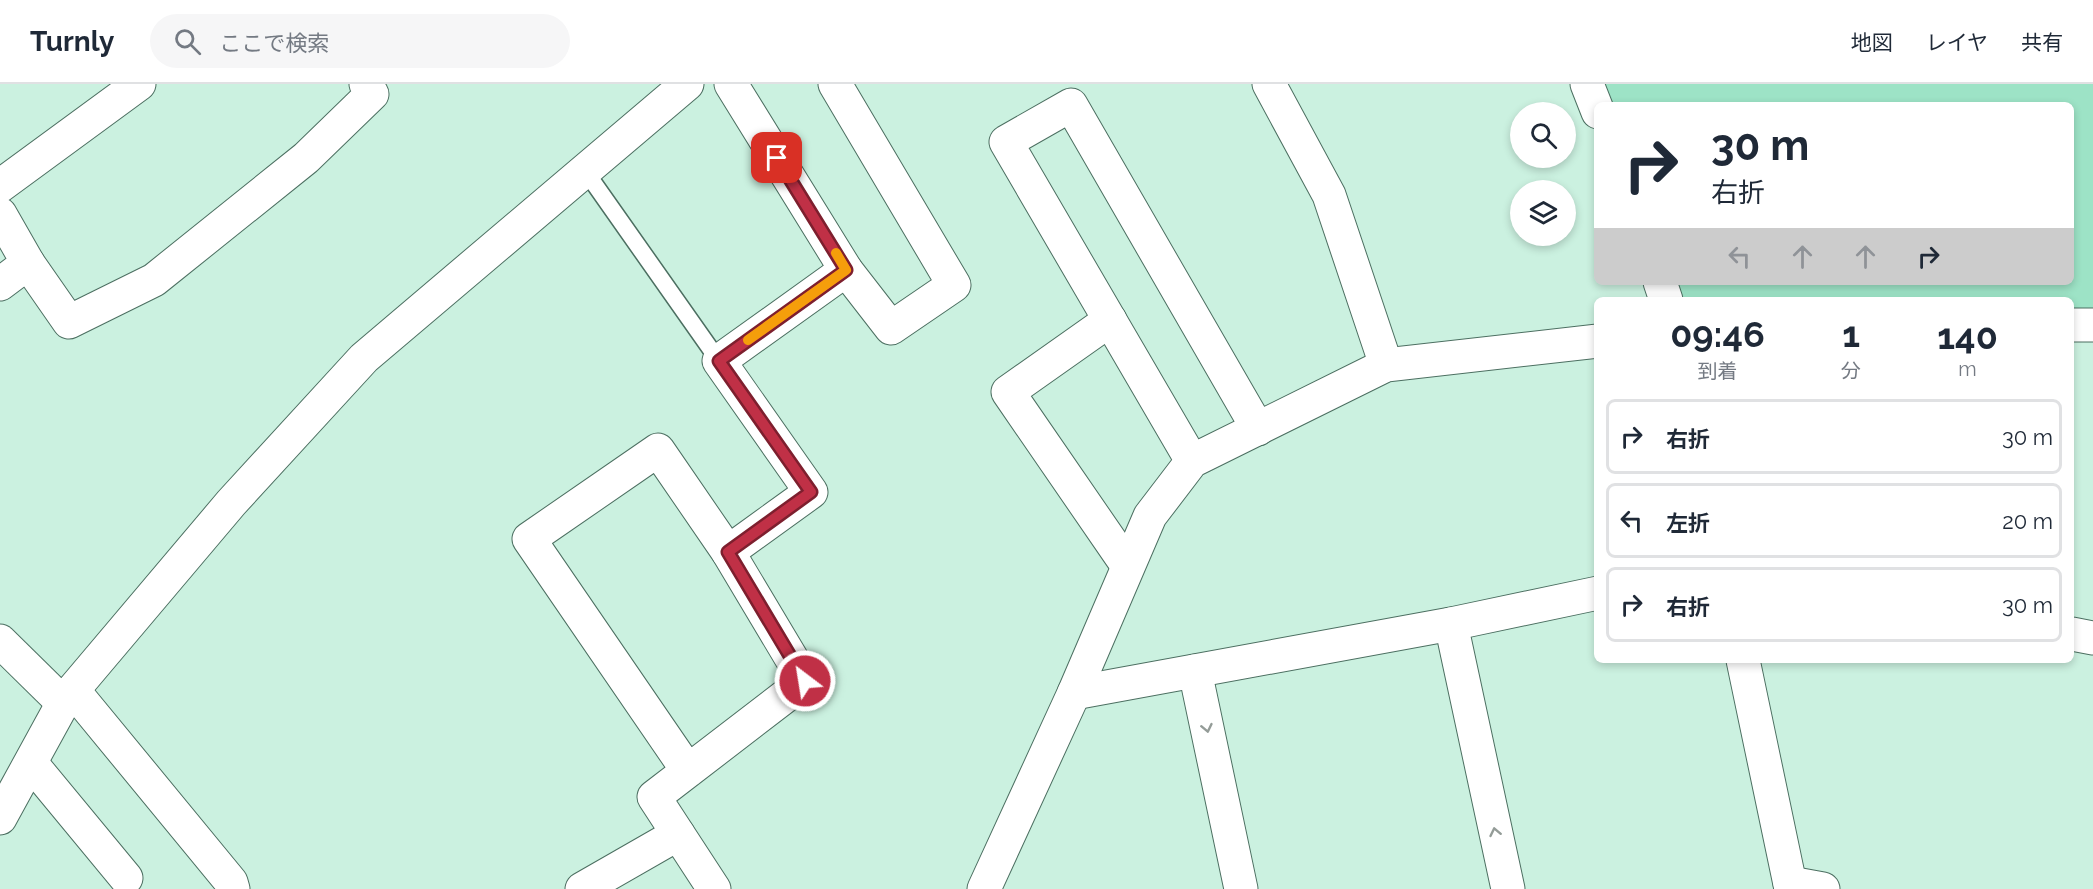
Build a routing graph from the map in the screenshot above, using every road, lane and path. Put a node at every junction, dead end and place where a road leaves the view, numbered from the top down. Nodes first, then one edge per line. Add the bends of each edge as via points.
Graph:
1 (139, 84) edge
2 (366, 84) edge
3 (687, 84) edge
4 (730, 84) edge
5 (835, 84) edge
6 (1269, 84) edge
7 (1587, 84) edge
8 (1594, 102) edge
9 (586, 172) junction
10 (0, 186) edge
11 (0, 214) edge
12 (28, 263) junction
13 (846, 270) junction
14 (0, 284) edge
15 (1110, 320) junction
16 (2074, 325) edge
17 (2093, 325) edge
18 (1594, 341) edge
19 (719, 361) junction
20 (1386, 365) junction
21 (1258, 429) junction
22 (1192, 461) junction
23 (728, 552) junction
24 (1127, 565) junction
25 (1594, 594) edge
26 (1451, 624) junction
27 (2074, 634) edge
28 (2093, 638) edge
29 (0, 641) edge
30 (1744, 663) edge
31 (1195, 671) junction
32 (1074, 693) junction
33 (68, 697) junction
34 (31, 763) junction
35 (688, 771) junction
36 (0, 818) edge
37 (678, 834) junction
38 (126, 878) dead end
39 (1790, 886) edge
40 (233, 889) edge
41 (582, 889) edge
42 (714, 889) edge
43 (984, 889) edge
44 (1241, 889) edge
45 (1508, 889) edge
46 (1823, 889) edge

1 - 10 street
2 - 12 street via 372,94 306,158 154,280 69,322
3 - 9 street
4 - 13 street
5 - 13 street via 954,285 891,328
6 - 20 street via 1329,195
7 - 8 street
9 - 19 lane
9 - 33 street via 364,358 231,503
11 - 12 street
12 - 14 street
13 - 19 street
15 - 21 street via 1006,142 1071,105
15 - 22 street
15 - 24 street via 1008,392
16 - 17 street
18 - 20 street
19 - 23 street via 811,492
20 - 21 street
21 - 22 street
22 - 24 street via 1150,516
23 - 35 street via 805,681
23 - 35 street via 658,450 529,539
24 - 32 street
25 - 26 street
26 - 31 street
45 -> 26 street
27 - 28 street
29 - 33 street
30 - 39 street
31 - 32 street
31 -> 44 street
32 - 43 street
33 - 34 street
33 - 40 street via 231,882
34 - 36 street
34 - 38 street
35 - 37 street via 654,797
37 - 41 street
37 - 42 street
39 - 46 street

